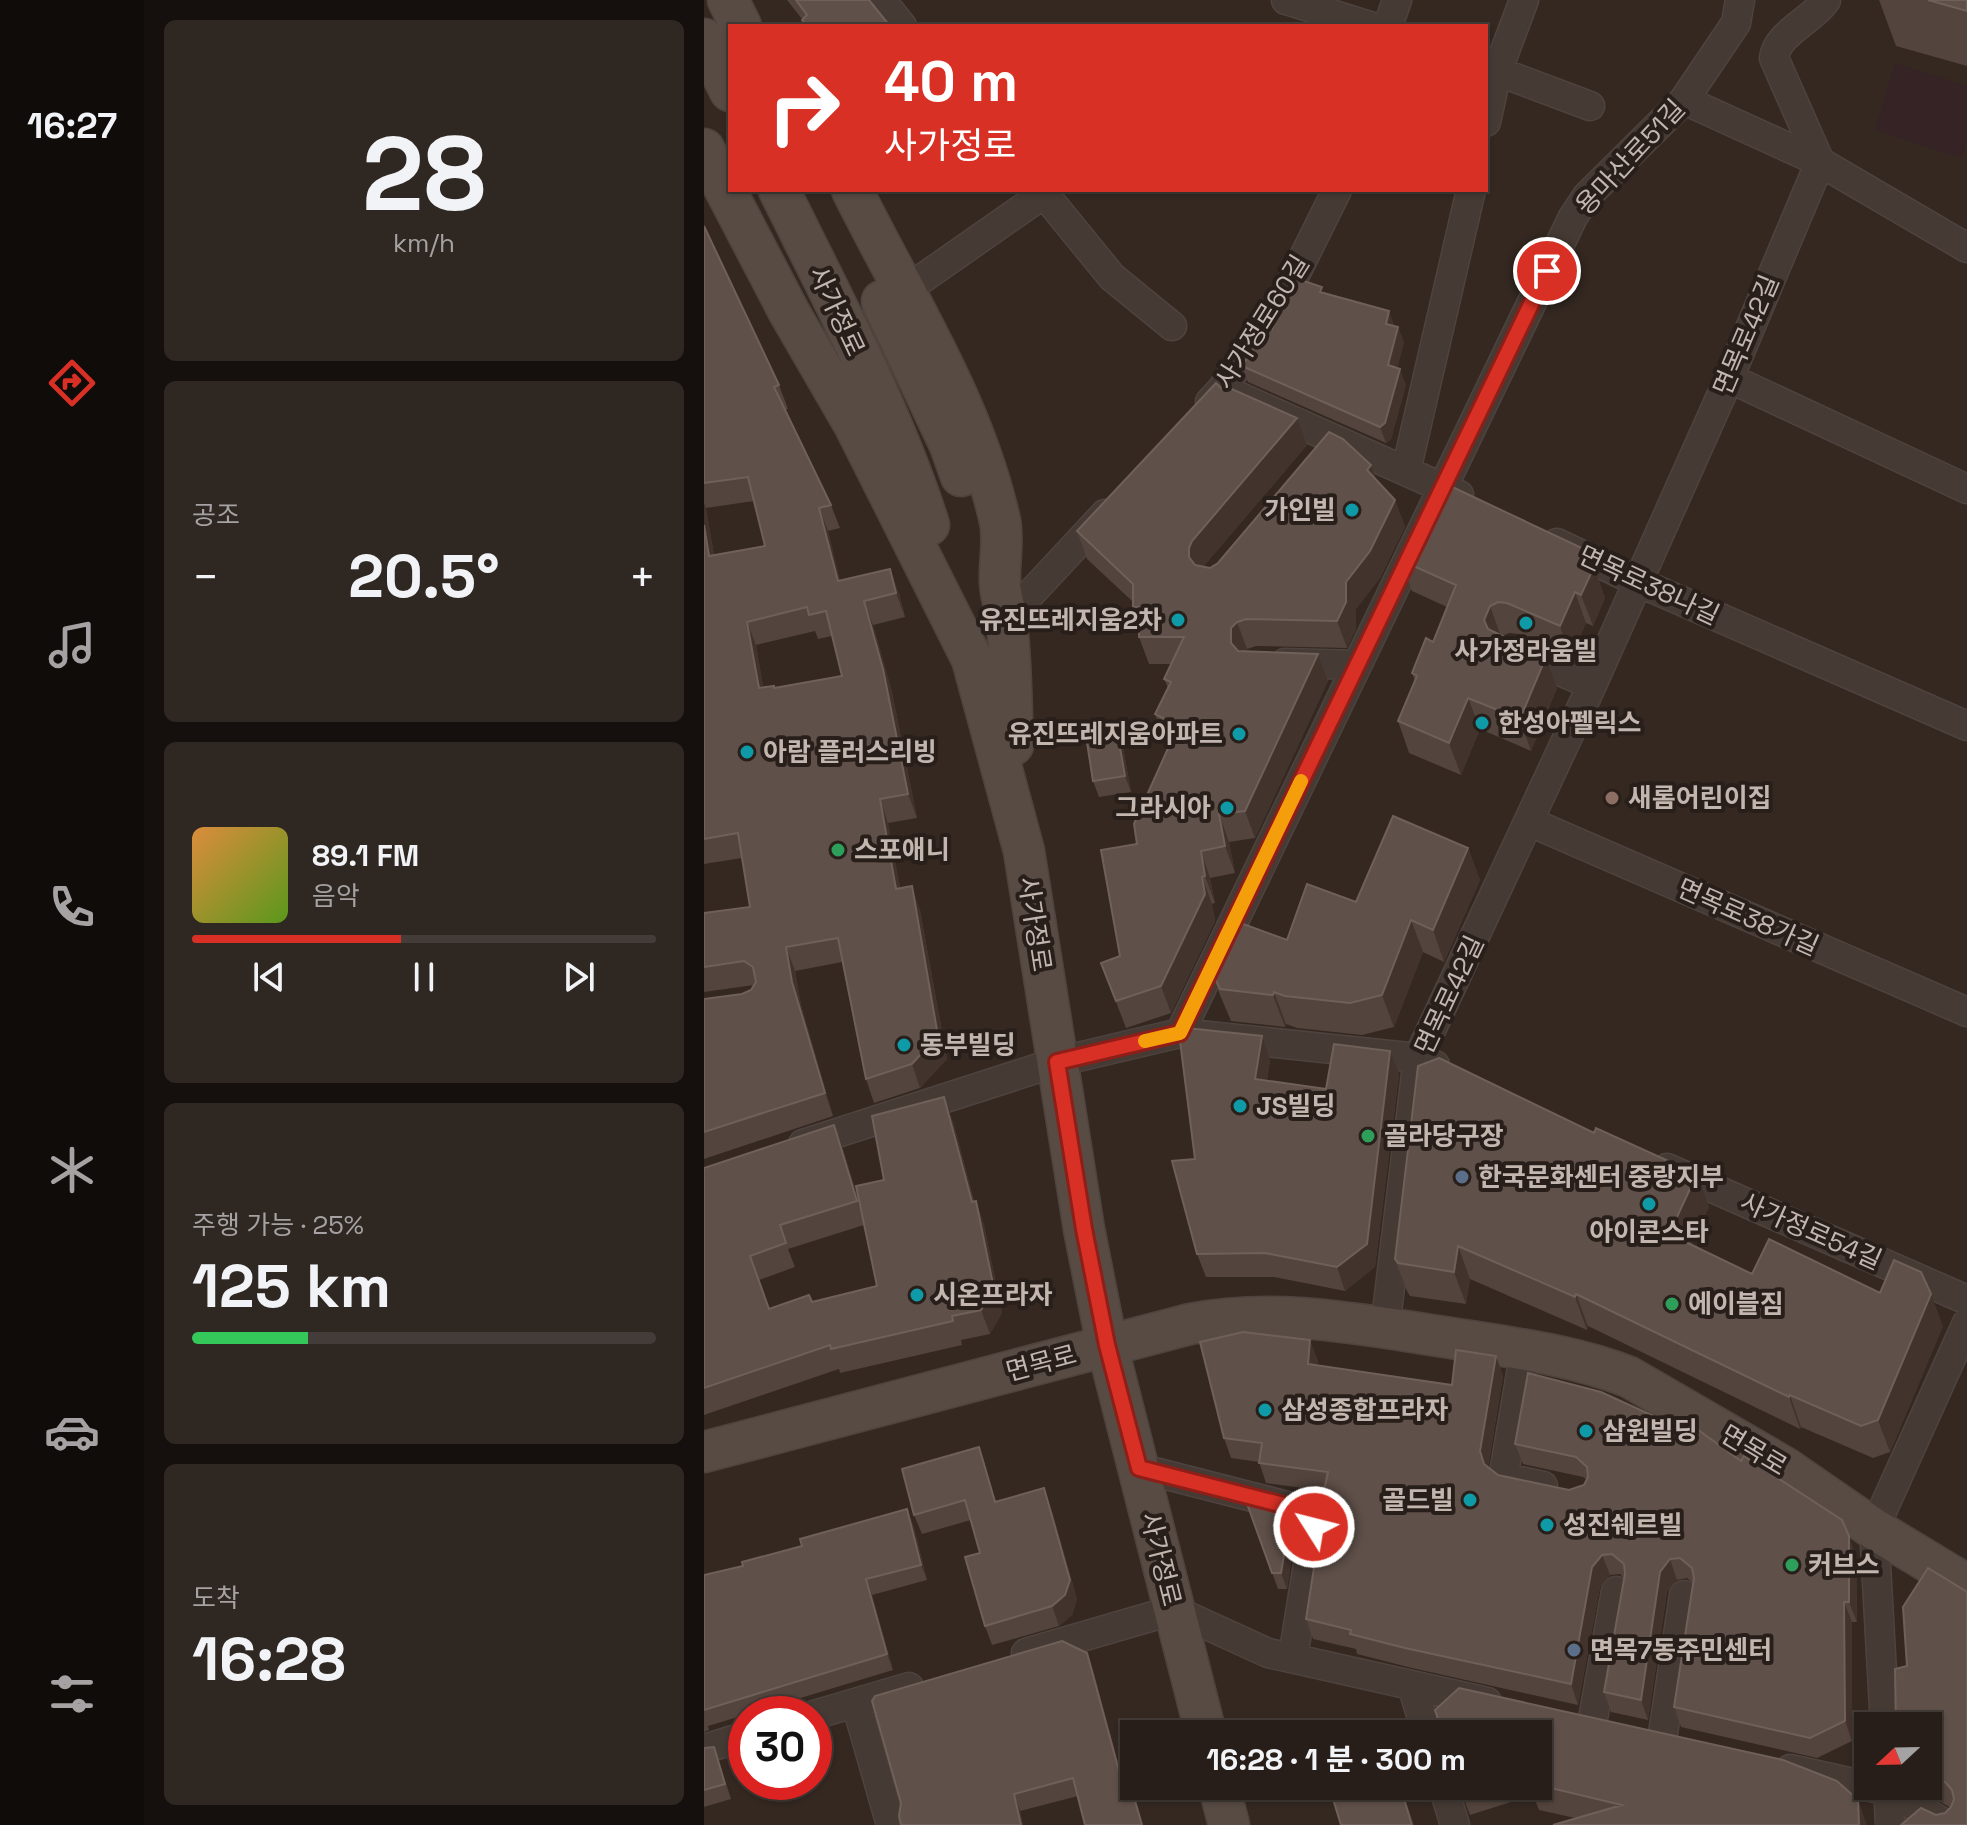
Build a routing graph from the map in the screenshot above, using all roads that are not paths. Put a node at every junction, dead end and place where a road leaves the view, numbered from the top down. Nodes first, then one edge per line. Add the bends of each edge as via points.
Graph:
1 (728, 0) edge
2 (759, 0) edge
3 (881, 0) edge
4 (1286, 0) edge
5 (1397, 0) edge
6 (1524, 0) edge
7 (1740, 0) edge
8 (1826, 0) edge
9 (740, 24) edge
10 (771, 24) edge
11 (900, 24) edge
12 (1364, 24) edge
13 (1389, 24) edge
14 (704, 39) edge
15 (1492, 70) edge
16 (728, 87) edge
17 (1684, 100) junction
18 (1488, 105) edge
19 (1590, 106) dead end
20 (704, 149) edge
21 (1820, 162) junction
22 (780, 192) edge
23 (826, 192) edge
24 (853, 192) edge
25 (1044, 192) edge
26 (1046, 192) edge
27 (1336, 192) edge
28 (1471, 192) edge
29 (1967, 248) edge
30 (903, 292) junction
31 (1172, 326) dead end
32 (1729, 378) junction
33 (1222, 389) junction
34 (1190, 423) edge
35 (1334, 439) junction
36 (1314, 462) edge
37 (1406, 471) junction
38 (1443, 487) junction
39 (1967, 489) edge
40 (1126, 491) edge
41 (1485, 507) edge
42 (1540, 534) edge
43 (1638, 582) junction
44 (1003, 602) junction
45 (1512, 650) edge
46 (972, 659) junction
47 (1256, 663) edge
48 (1357, 665) junction
49 (1592, 685) junction
50 (1967, 726) edge
51 (1016, 817) junction
52 (1530, 822) junction
53 (1967, 1012) edge
54 (1180, 1033) junction
55 (1418, 1058) junction
56 (1057, 1062) junction
57 (1461, 1077) edge
58 (778, 1152) edge
59 (1649, 1160) edge
60 (1967, 1300) edge
61 (1967, 1323) edge
62 (1385, 1328) junction
63 (1107, 1345) junction
64 (1525, 1350) junction
65 (704, 1452) edge
66 (1139, 1468) junction
67 (1565, 1490) edge
68 (1874, 1529) junction
69 (1967, 1585) edge
70 (1616, 1591) dead end
71 (1684, 1595) dead end
72 (1174, 1610) junction
73 (1293, 1657) junction
74 (1004, 1659) edge
75 (930, 1681) edge
76 (1412, 1686) junction
77 (856, 1703) junction
78 (1514, 1708) edge
79 (832, 1710) edge
80 (1884, 1712) edge
81 (1561, 1718) edge
82 (1202, 1720) edge
83 (1423, 1720) edge
84 (1592, 1724) junction
85 (1639, 1735) junction
86 (728, 1742) edge
87 (1692, 1747) edge
88 (704, 1749) edge
89 (1768, 1764) edge
90 (1854, 1782) edge
91 (1223, 1800) edge
92 (1447, 1800) edge
93 (1889, 1800) edge
94 (1907, 1800) edge
95 (891, 1825) edge
96 (1229, 1825) edge
97 (1455, 1825) edge
98 (1890, 1825) edge
99 (1947, 1825) edge

1 - 9 main road
2 - 10 main road
3 - 11 street
4 - 12 street
5 - 13 street
6 - 15 street
7 - 17 street, 용마산로51길 via 1736,23
8 - 21 street via 1774,52
14 - 16 main road
15 - 18 street
15 - 19 street
17 - 21 street
17 - 38 street, 용마산로51길 via 1587,196 1573,217
20 - 46 main road via 855,426
21 - 29 street
21 - 32 street, 면목로42길
22 - 46 main road, 사가정로 via 918,490
23 - 44 main road, 사가정로 via 950,445
24 - 30 main road
25 - 30 street
26 - 31 street via 1112,277
27 - 33 street, 사가정로60길 via 1283,299
28 - 37 street
30 - 44 main road via 939,355 986,468 1001,526
32 - 39 street
32 - 43 street, 면목로42길
33 - 34 street, 사가정로60길
33 - 35 street
35 - 36 street
35 - 37 street
37 - 38 street
38 - 41 street
38 - 48 street, 용마산로51길
40 - 44 street
42 - 43 street, 면목로38나길
43 - 49 street, 면목로42길
43 - 50 street, 면목로38나길
44 - 51 main road
45 - 49 street
46 - 51 main road
47 - 48 street
48 - 54 street, 용마산로51길
49 - 52 street, 면목로42길
51 - 56 main road, 사가정로
52 - 53 street, 면목로38가길
52 - 55 street, 면목로42길
54 - 55 street
54 - 56 street
55 - 57 street
55 - 62 street, 면목로42길
56 - 58 street
56 - 63 main road, 사가정로
59 - 60 street, 사가정로54길
61 - 68 street
62 - 63 main road, 면목로 via 1249,1315
62 - 64 main road, 면목로
63 - 65 main road, 면목로
63 - 66 main road, 사가정로
64 - 67 street via 1504,1473 1510,1479
64 - 68 main road, 면목로 via 1607,1368 1653,1389 1784,1467
66 - 72 main road, 사가정로
66 - 73 street via 1295,1508 1312,1518
68 - 69 main road, 면목로
68 - 80 street
70 - 84 street
71 - 85 street
72 - 73 street via 1260,1649
72 - 74 street
72 - 82 main road, 사가정로
73 - 76 street
75 - 77 street
76 - 78 street
76 - 83 street
77 - 79 street
77 - 95 street
81 - 84 street
84 - 85 street
85 - 87 street
86 - 88 street
89 - 90 street
91 - 96 main road
92 - 97 street
93 - 98 street
94 - 99 street

